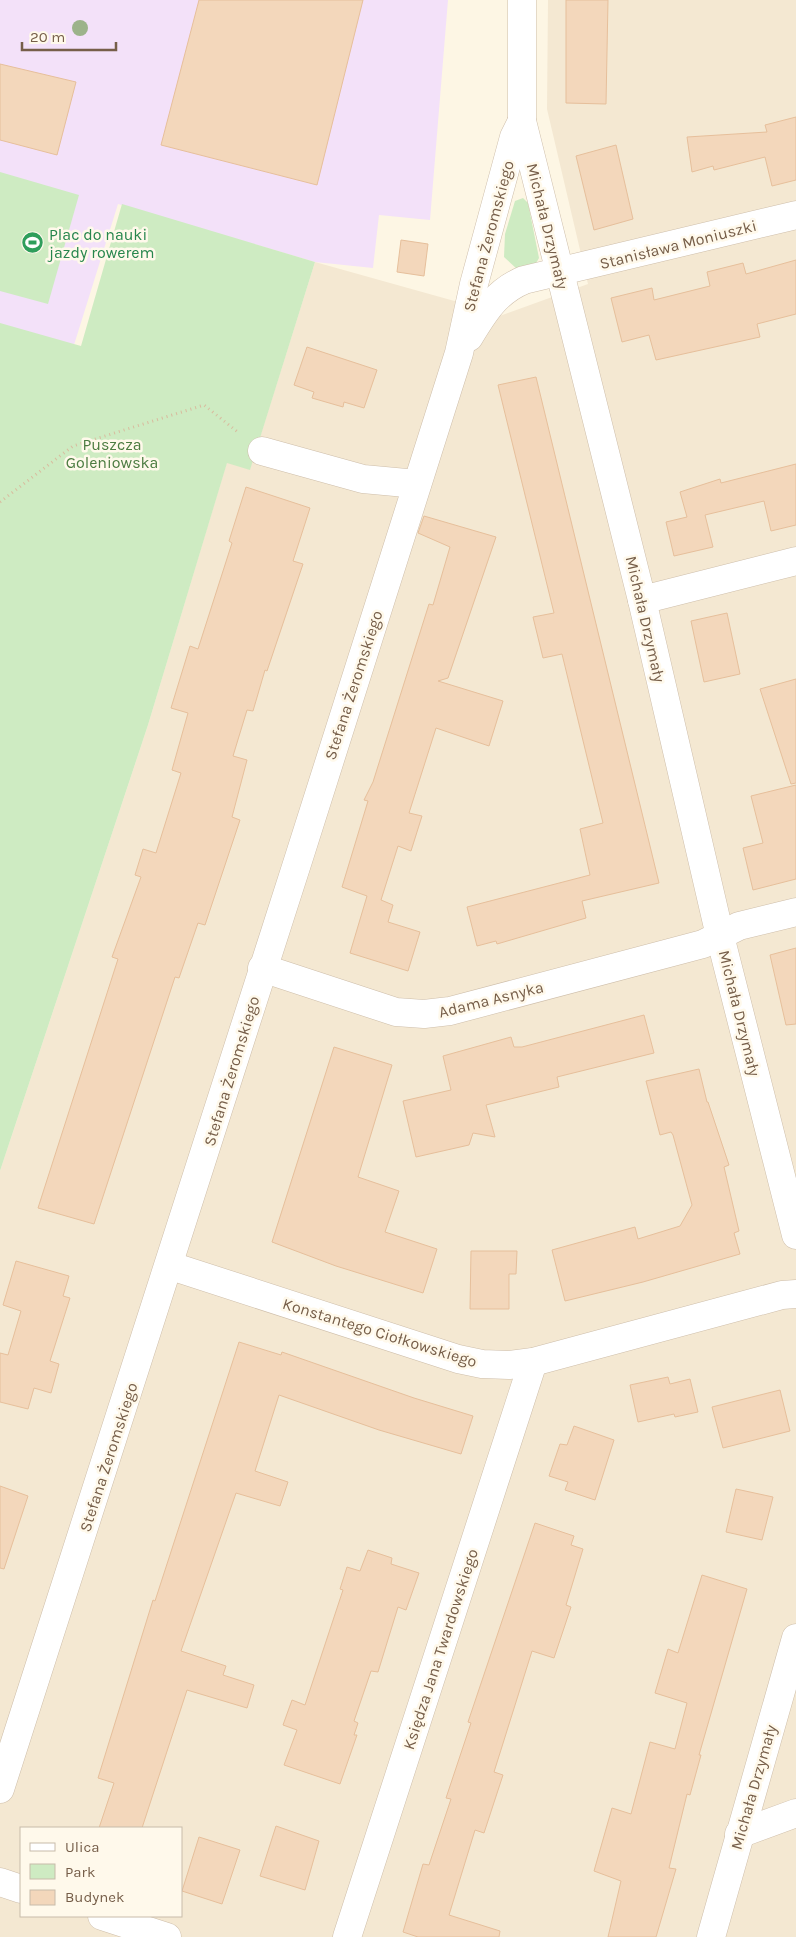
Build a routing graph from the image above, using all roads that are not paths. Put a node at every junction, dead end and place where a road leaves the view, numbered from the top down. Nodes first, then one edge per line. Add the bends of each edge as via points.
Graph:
1 (522, 0) edge
2 (522, 121) junction
3 (796, 215) edge
4 (560, 272) junction
5 (459, 352) junction
6 (262, 451) road end
7 (417, 484) junction
8 (796, 562) edge
9 (642, 600) junction
10 (796, 912) edge
11 (720, 936) junction
12 (262, 968) junction
13 (796, 1235) edge
14 (171, 1266) junction
15 (796, 1294) edge
16 (534, 1362) junction
17 (796, 1638) edge
18 (0, 1789) edge
19 (796, 1813) edge
20 (739, 1834) junction
21 (0, 1882) edge
22 (20, 1889) edge
23 (105, 1917) edge
24 (167, 1937) edge
25 (347, 1937) edge
26 (711, 1937) edge

1 - 2 street, Michała Drzymały
2 - 4 street, Michała Drzymały
2 - 5 street, Stefana Żeromskiego via 514,137 476,274
3 - 4 street, Stanisława Moniuszki
4 - 5 street, Stefana Żeromskiego via 510,286 488,306
4 - 9 street, Michała Drzymały
5 - 7 street, Stefana Żeromskiego
6 - 7 street via 363,479
7 - 12 street, Stefana Żeromskiego
8 - 9 street
9 - 11 street, Michała Drzymały
10 - 11 street, Adama Asnyka via 739,926
11 - 12 street, Adama Asnyka via 703,944 450,1011 424,1014 396,1012
11 - 13 street, Michała Drzymały
12 - 14 street, Stefana Żeromskiego
14 - 16 street, Konstantego Ciołkowskiego via 458,1359 482,1364
14 - 18 street, Stefana Żeromskiego
15 - 16 street, Konstantego Ciołkowskiego via 662,1326
16 - 25 street, Księdza Jana Twardowskiego
17 - 20 street, Michała Drzymały
19 - 20 street
20 - 26 street, Michała Drzymały
21 - 22 street
23 - 24 street

